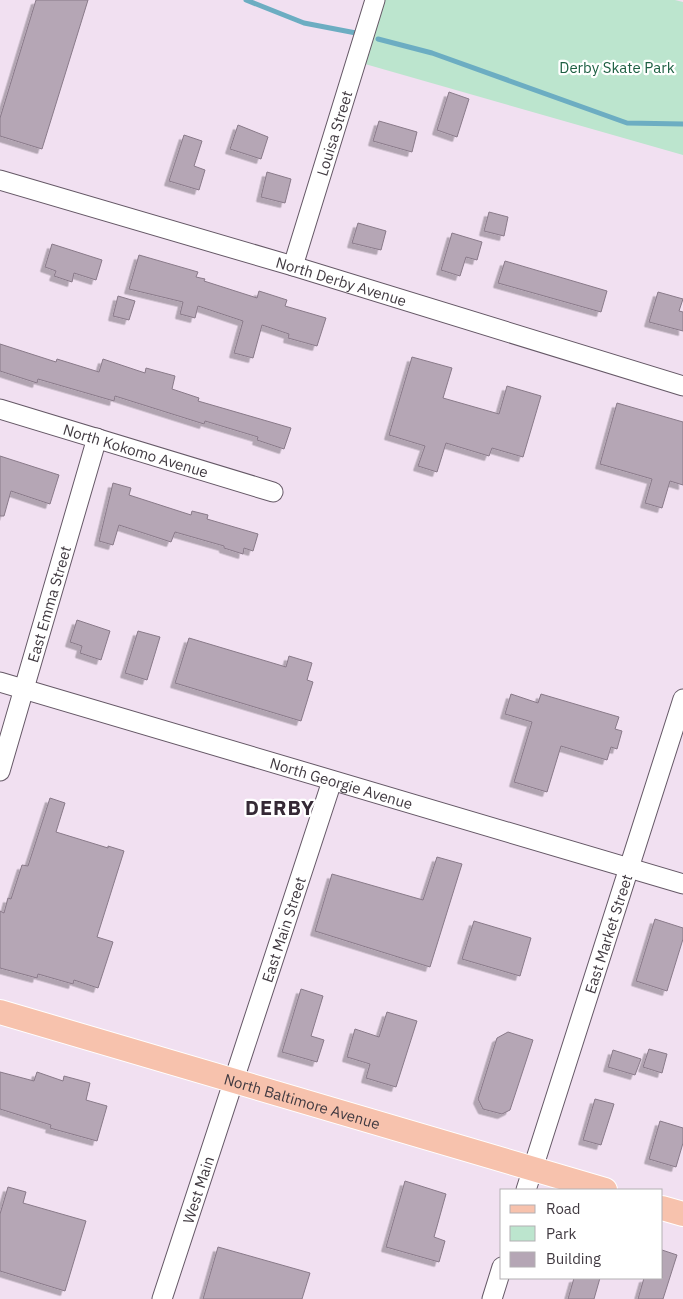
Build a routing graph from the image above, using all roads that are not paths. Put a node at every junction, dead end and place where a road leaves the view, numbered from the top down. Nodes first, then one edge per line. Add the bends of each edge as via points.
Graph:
1 (375, 0) edge
2 (0, 180) edge
3 (294, 266) junction
4 (683, 386) edge
5 (0, 409) edge
6 (97, 438) junction
7 (273, 492) dead end
8 (0, 682) edge
9 (23, 689) junction
10 (683, 699) edge
11 (0, 771) edge
12 (332, 780) junction
13 (629, 868) junction
14 (683, 884) edge
15 (0, 1012) edge
16 (235, 1080) junction
17 (530, 1179) edge
18 (598, 1189) edge
19 (663, 1208) edge
20 (683, 1214) edge
21 (500, 1273) edge
22 (162, 1299) edge
23 (492, 1299) edge

1 - 3 street, Louisa Street
2 - 3 street, North Derby Avenue
3 - 4 street, North Derby Avenue
5 - 6 street, North Kokomo Avenue
6 - 7 street, North Kokomo Avenue
6 - 9 street, East Emma Street
8 - 9 street, North Georgie Avenue
9 - 11 street, East Emma Street
9 - 12 street, North Georgie Avenue
10 - 13 street, East Market Street
12 - 13 street, North Georgie Avenue
12 - 16 street, East Main Street
13 - 14 street, North Georgie Avenue
13 - 17 street, East Market Street
15 - 16 main road, North Baltimore Avenue
16 - 17 main road, North Baltimore Avenue
16 - 22 street, West Main
17 - 18 main road, North Baltimore Avenue
19 - 20 main road
21 - 23 street

